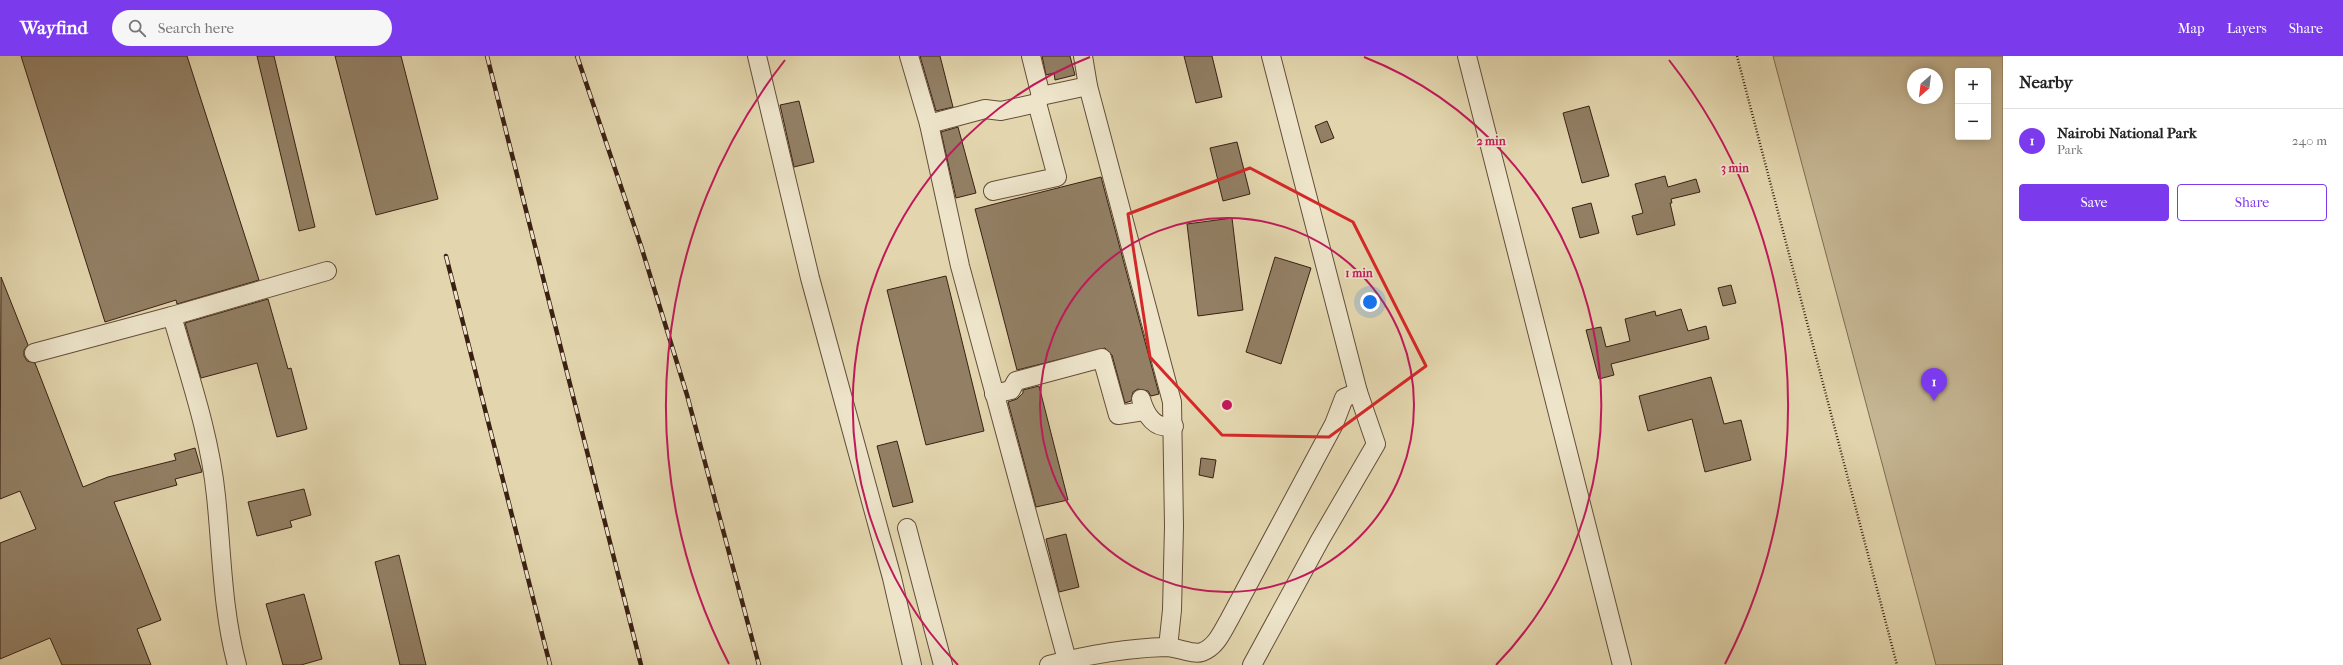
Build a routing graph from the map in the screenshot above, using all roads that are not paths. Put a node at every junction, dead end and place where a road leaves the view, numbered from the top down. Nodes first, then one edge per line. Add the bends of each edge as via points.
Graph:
1 (757, 56) edge
2 (909, 56) edge
3 (1031, 56) edge
4 (1083, 56) edge
5 (1271, 56) edge
6 (1467, 56) edge
7 (1088, 86) junction
8 (1039, 100) junction
9 (929, 124) junction
10 (993, 192) dead end
11 (327, 271) dead end
12 (172, 316) junction
13 (34, 353) dead end
14 (1358, 392) junction
15 (994, 394) junction
16 (1174, 426) junction
17 (907, 528) dead end
18 (1168, 647) junction
19 (1067, 660) junction
20 (237, 665) edge
21 (912, 665) edge
22 (943, 665) edge
23 (1049, 665) edge
24 (1252, 665) edge
25 (1622, 665) edge

1 - 21 lane via 810,278 888,563
2 - 9 lane
3 - 8 lane
4 - 7 lane
5 - 14 lane
6 - 25 lane
7 - 8 lane
7 - 16 lane via 1172,402
8 - 9 lane via 1001,111 985,110
8 - 10 lane via 1057,176
9 - 15 lane via 960,266
11 - 12 lane
12 - 13 lane
12 - 20 lane via 206,440 215,487 228,633
14 - 18 lane via 1344,398 1334,424 1218,639 1209,649 1200,653
14 - 24 lane via 1376,444
15 - 16 lane via 1011,390 1016,381 1102,358 1118,415 1143,405 1154,422 1166,428
15 - 19 lane
16 - 18 lane via 1172,610
17 - 22 lane
18 - 19 lane
19 - 23 lane

